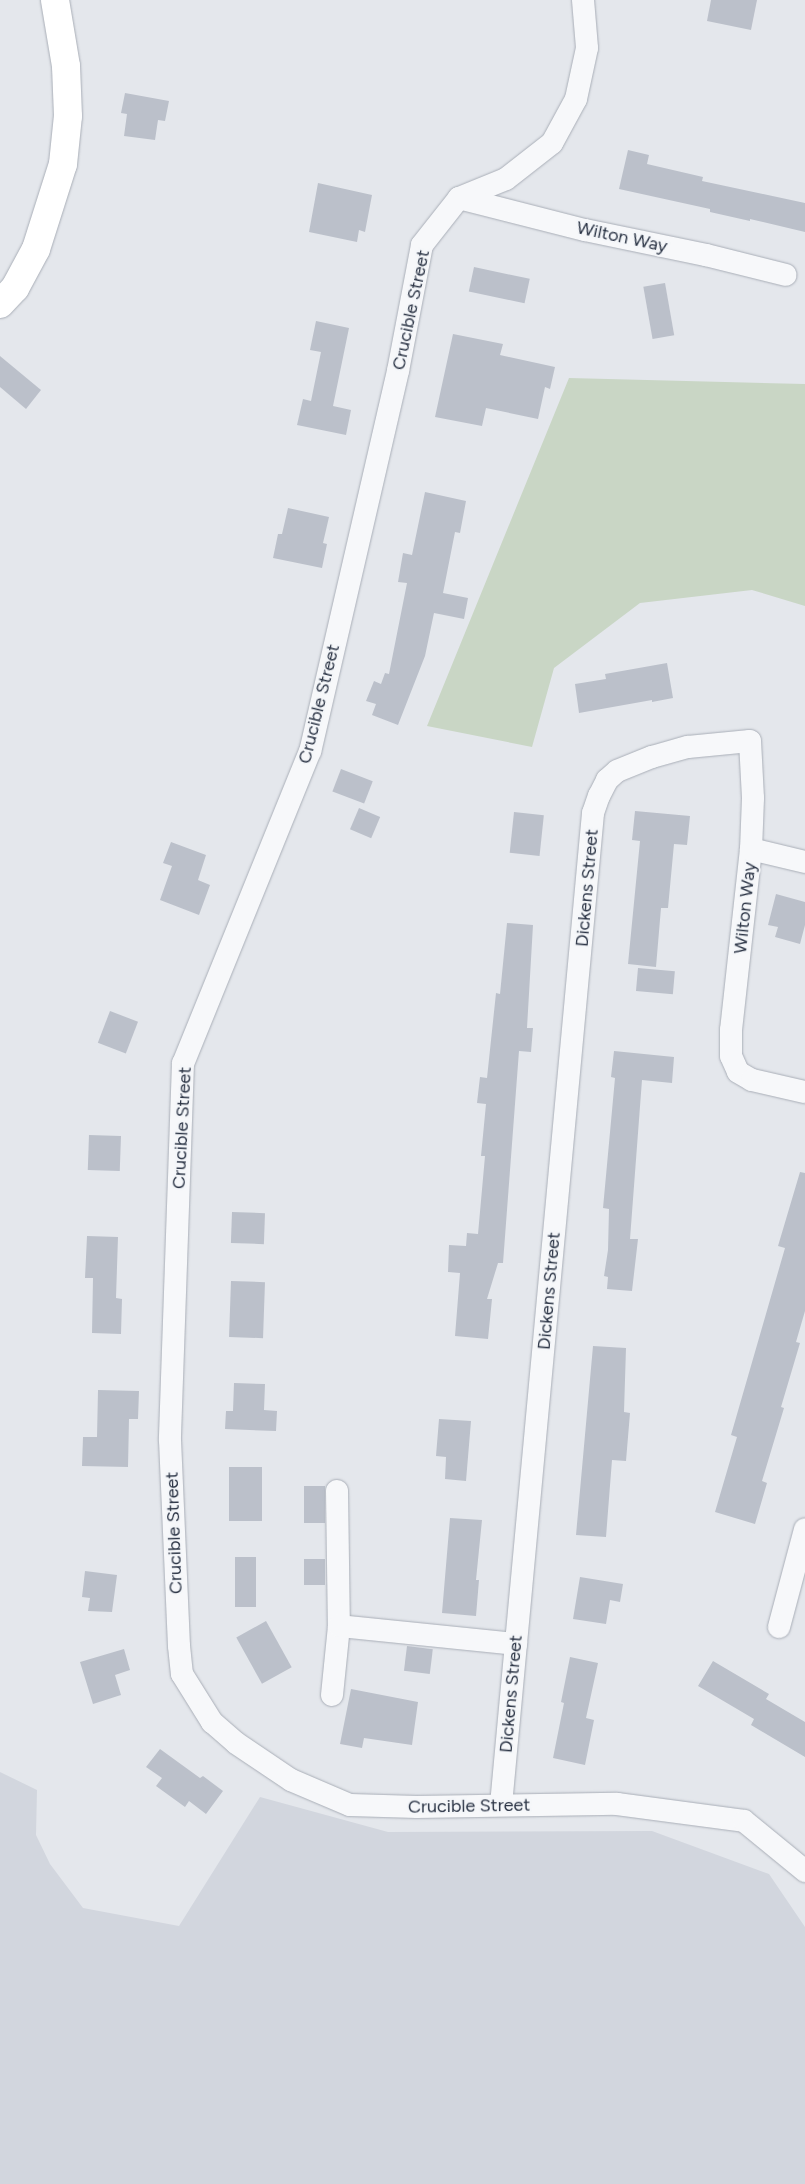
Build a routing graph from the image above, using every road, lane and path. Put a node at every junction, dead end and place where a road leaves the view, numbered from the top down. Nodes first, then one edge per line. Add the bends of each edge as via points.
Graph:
1 (55, 0) edge
2 (583, 0) edge
3 (459, 198) junction
4 (786, 274) dead end
5 (0, 304) edge
6 (607, 780) joint
7 (751, 849) junction
8 (805, 862) edge
9 (805, 1092) edge
10 (337, 1491) dead end
11 (805, 1528) edge
12 (339, 1626) junction
13 (779, 1627) dead end
14 (516, 1644) junction
15 (332, 1695) dead end
16 (501, 1805) junction
17 (805, 1871) edge

1 - 5 street via 66,66 68,116 64,164 36,249 15,288
2 - 3 street, Crucible Street via 587,48 576,99 552,143 506,179
3 - 4 street, Wilton Way via 585,230
3 - 16 street, Crucible Street via 422,245 398,371 310,751 183,1063 170,1440 182,1674 212,1722 236,1743 291,1780 350,1805
6 - 7 street, Wilton Way via 616,771 688,747 750,741
6 - 14 street, Dickens Street via 593,813
7 - 8 street
7 - 9 street, Wilton Way via 731,1030 731,1056 738,1072 752,1080
10 - 12 street
11 - 13 street
12 - 14 street
12 - 15 street
14 - 16 street, Dickens Street
16 - 17 street, Crucible Street via 616,1804 744,1821

